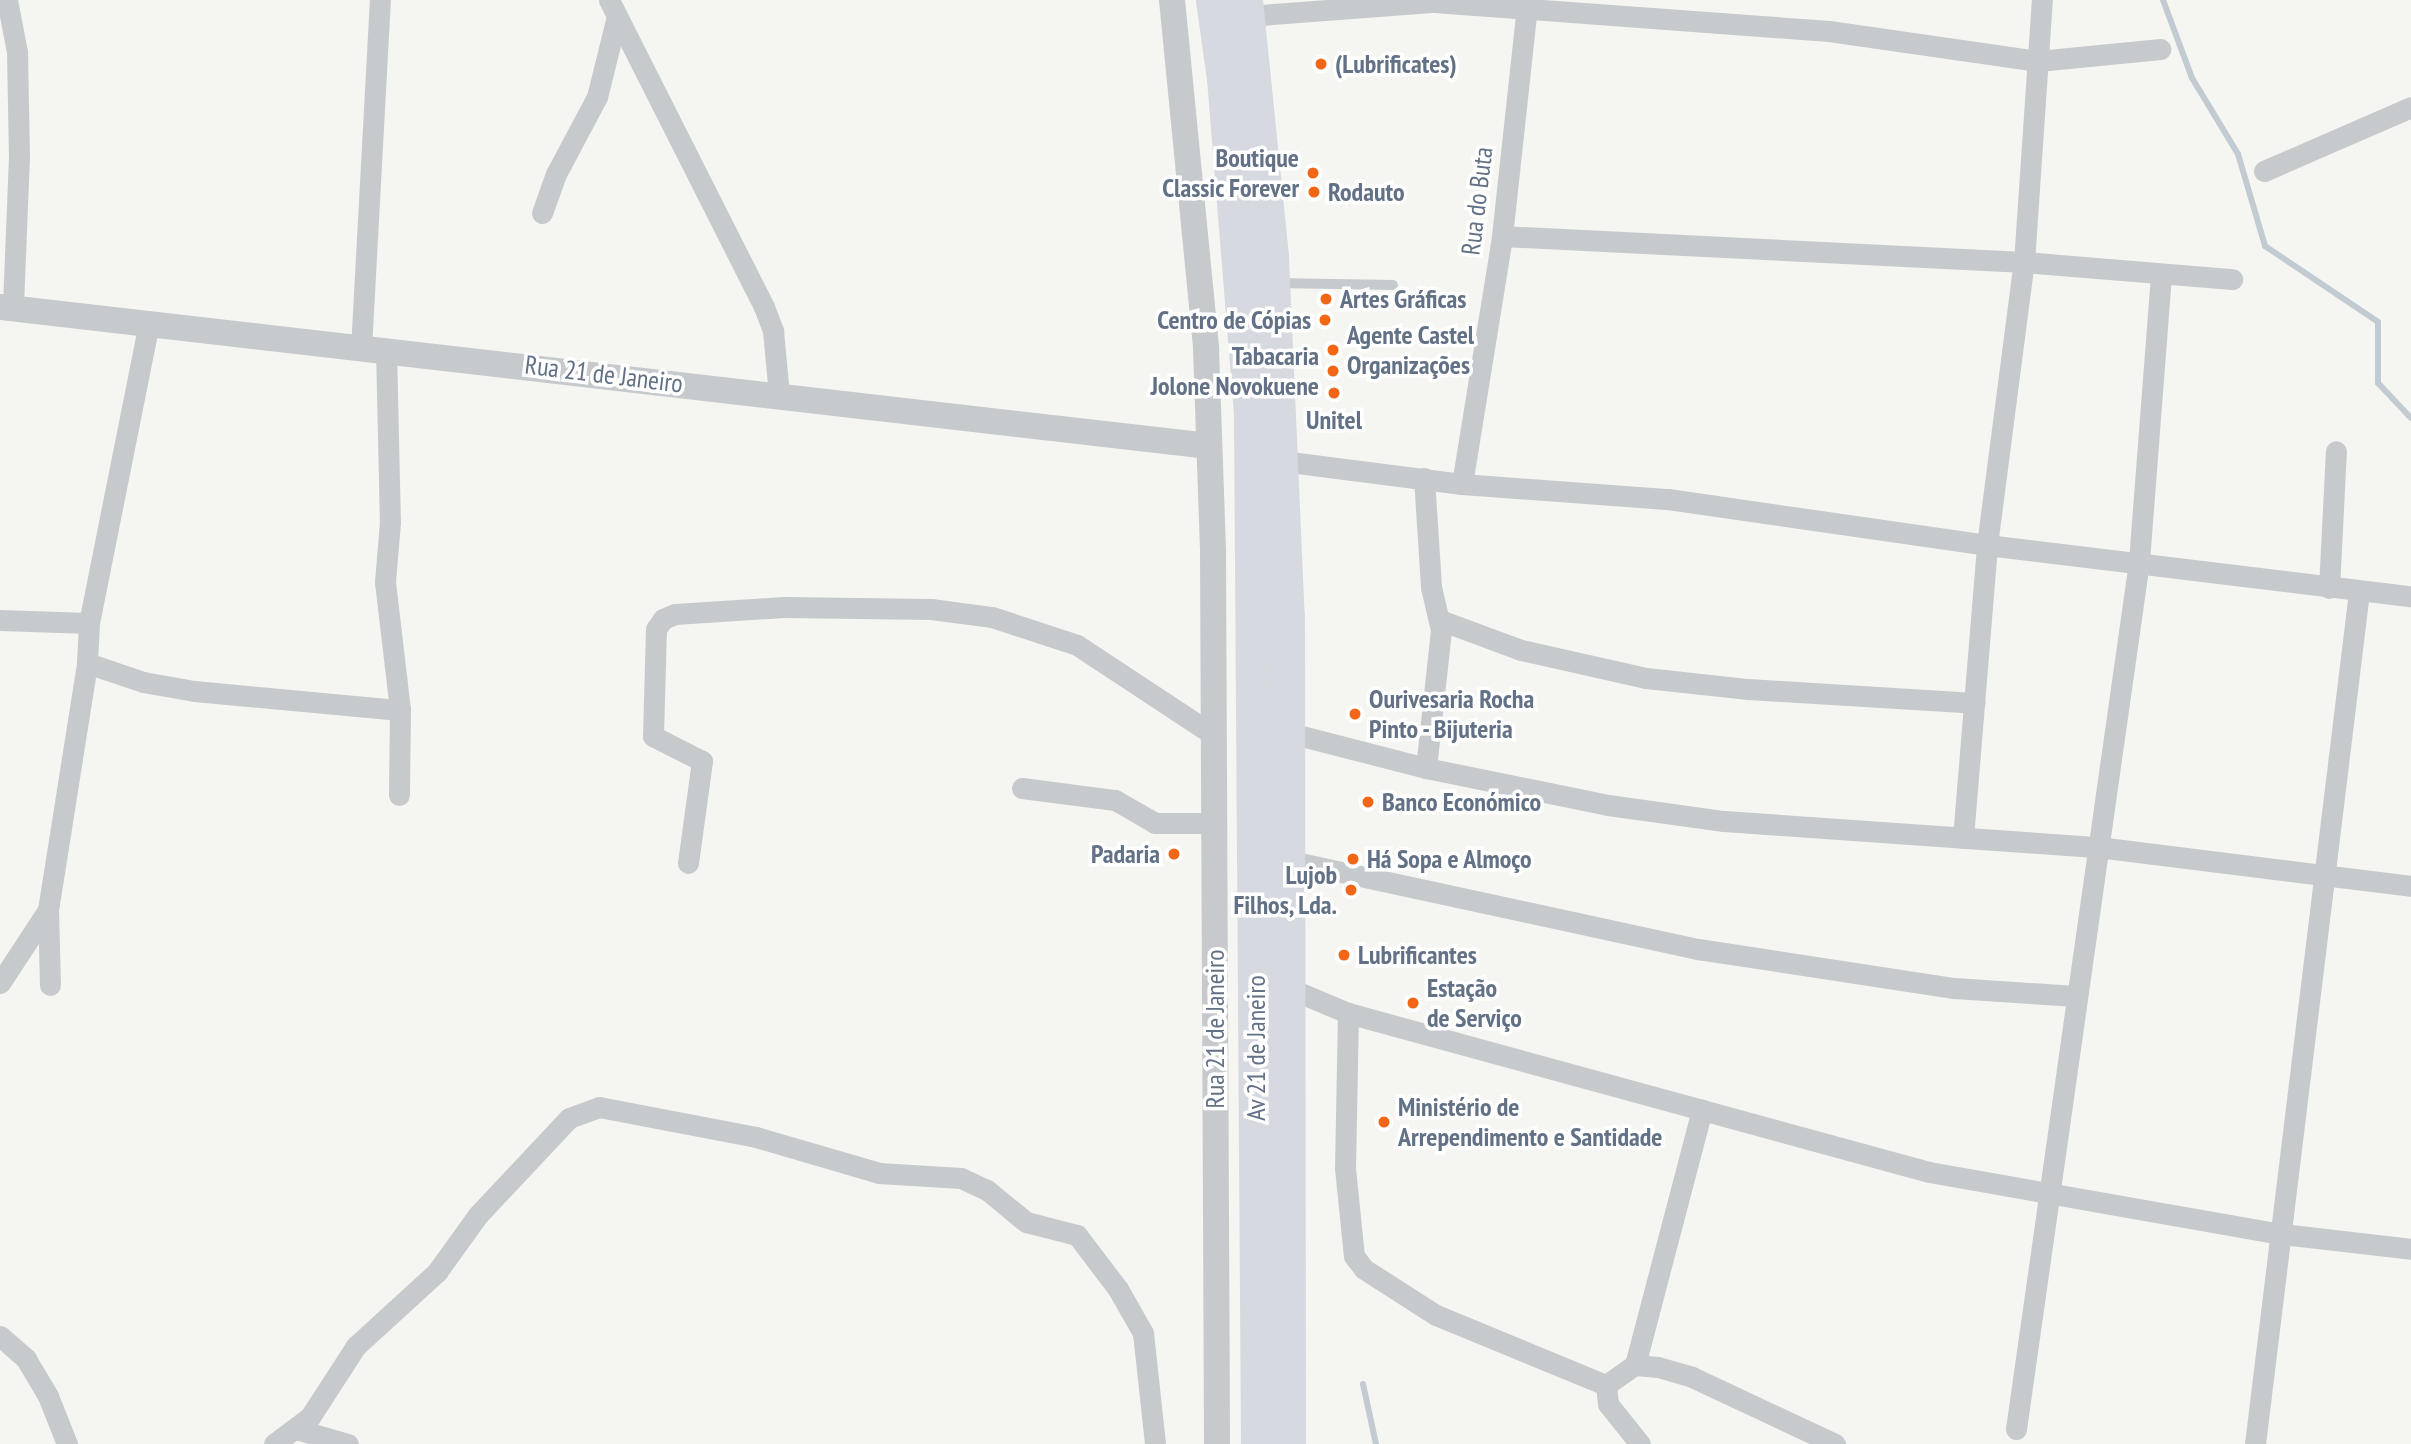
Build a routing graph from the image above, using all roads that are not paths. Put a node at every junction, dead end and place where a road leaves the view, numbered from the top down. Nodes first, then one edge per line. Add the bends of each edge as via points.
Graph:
1 (7, 0) edge
2 (380, 0) edge
3 (1172, 0) edge
4 (1213, 0) edge
5 (2042, 0) edge
6 (1527, 7) junction
7 (613, 8) edge
8 (1246, 8) edge
9 (2161, 48) dead end
10 (2038, 61) junction
11 (2411, 107) edge
12 (2264, 171) dead end
13 (542, 213) dead end
14 (1502, 236) junction
15 (2024, 262) junction
16 (2161, 274) junction
17 (2232, 279) dead end
18 (1273, 283) junction
19 (1394, 285) dead end
20 (6, 308) edge
21 (149, 323) junction
22 (373, 349) junction
23 (779, 395) junction
24 (1209, 446) junction
25 (2336, 451) dead end
26 (1282, 461) junction
27 (1424, 478) junction
28 (1462, 484) junction
29 (1987, 545) junction
30 (2139, 561) junction
31 (2329, 589) junction
32 (2359, 593) junction
33 (2411, 596) edge
34 (0, 620) edge
35 (1440, 620) junction
36 (89, 623) junction
37 (87, 663) junction
38 (1975, 703) junction
39 (400, 710) junction
40 (1286, 732) junction
41 (1214, 736) junction
42 (1426, 768) junction
43 (1022, 788) dead end
44 (399, 795) dead end
45 (1215, 823) junction
46 (1963, 838) junction
47 (2098, 847) junction
48 (1286, 860) junction
49 (688, 863) dead end
50 (2322, 874) junction
51 (2411, 886) edge
52 (48, 910) junction
53 (0, 983) edge
54 (50, 985) dead end
55 (1286, 986) junction
56 (2076, 996) junction
57 (1348, 1013) junction
58 (1702, 1110) junction
59 (2049, 1191) junction
60 (2282, 1234) junction
61 (2411, 1249) edge
62 (0, 1336) edge
63 (1635, 1365) junction
64 (1606, 1385) junction
65 (296, 1429) junction
66 (2016, 1429) dead end
67 (67, 1444) edge
68 (274, 1444) edge
69 (348, 1444) edge
70 (1155, 1444) edge
71 (1217, 1444) edge
72 (1258, 1444) edge
73 (1288, 1444) edge
74 (1640, 1444) edge
75 (1835, 1444) edge
76 (2255, 1444) edge

1 - 20 street via 17,52 19,156
2 - 22 street
3 - 24 street, Rua 21 de Janeiro via 1198,246
4 - 72 main road, Av 21 de Janeiro via 1228,120 1251,415
5 - 10 street
6 - 8 street via 1434,2
6 - 10 street via 1829,31
6 - 14 street, Rua do Buta
7 - 13 street via 597,97 556,174
7 - 23 street via 764,307 773,331
8 - 18 main road
9 - 10 street
10 - 15 street
11 - 12 street
14 - 15 street
14 - 28 street, Rua do Buta
15 - 16 street
15 - 29 street
16 - 17 street
16 - 30 street
18 - 19 lane
18 - 26 main road
20 - 21 street, Rua 21 de Janeiro
21 - 22 street, Rua 21 de Janeiro
21 - 36 street
22 - 23 street, Rua 21 de Janeiro
22 - 39 street via 390,522 385,582
23 - 24 street, Rua 21 de Janeiro
24 - 41 street, Rua 21 de Janeiro
25 - 31 street
26 - 27 street
26 - 40 main road
27 - 28 street
27 - 35 street via 1431,587
28 - 29 street via 1668,499
29 - 30 street
29 - 38 street
30 - 31 street
30 - 47 street
31 - 32 street
32 - 33 street
32 - 50 street
34 - 36 street
35 - 38 street via 1521,650 1646,678 1748,690
35 - 42 street
36 - 37 street
37 - 39 street via 143,682 194,691
37 - 52 street
38 - 46 street
39 - 44 street
40 - 42 street
40 - 48 main road
41 - 45 street, Rua 21 de Janeiro
41 - 49 street via 1077,645 992,617 931,609 784,607 675,614 663,619 656,629 653,736 702,761
42 - 46 street via 1608,805 1724,821
43 - 45 street via 1115,800 1155,823
45 - 71 street, Rua 21 de Janeiro
46 - 47 street
47 - 50 street
47 - 56 street
48 - 55 main road
48 - 56 street via 1711,951 1954,988
50 - 51 street
50 - 60 street
52 - 53 street
52 - 54 street
55 - 57 street
55 - 73 main road
56 - 59 street
57 - 58 street
57 - 64 street via 1345,1168 1357,1262 1436,1315
58 - 59 street via 1929,1172
58 - 63 street
59 - 60 street
59 - 66 street
60 - 61 street
60 - 76 street
62 - 67 street via 26,1360
63 - 64 street
63 - 75 street via 1692,1377
64 - 74 street via 1608,1404
65 - 68 street
65 - 69 street
65 - 70 street via 310,1417 356,1346 437,1272 478,1215 569,1118 599,1107 757,1137 879,1173 961,1178 987,1190 1026,1222 1077,1235 1118,1289 1143,1334

